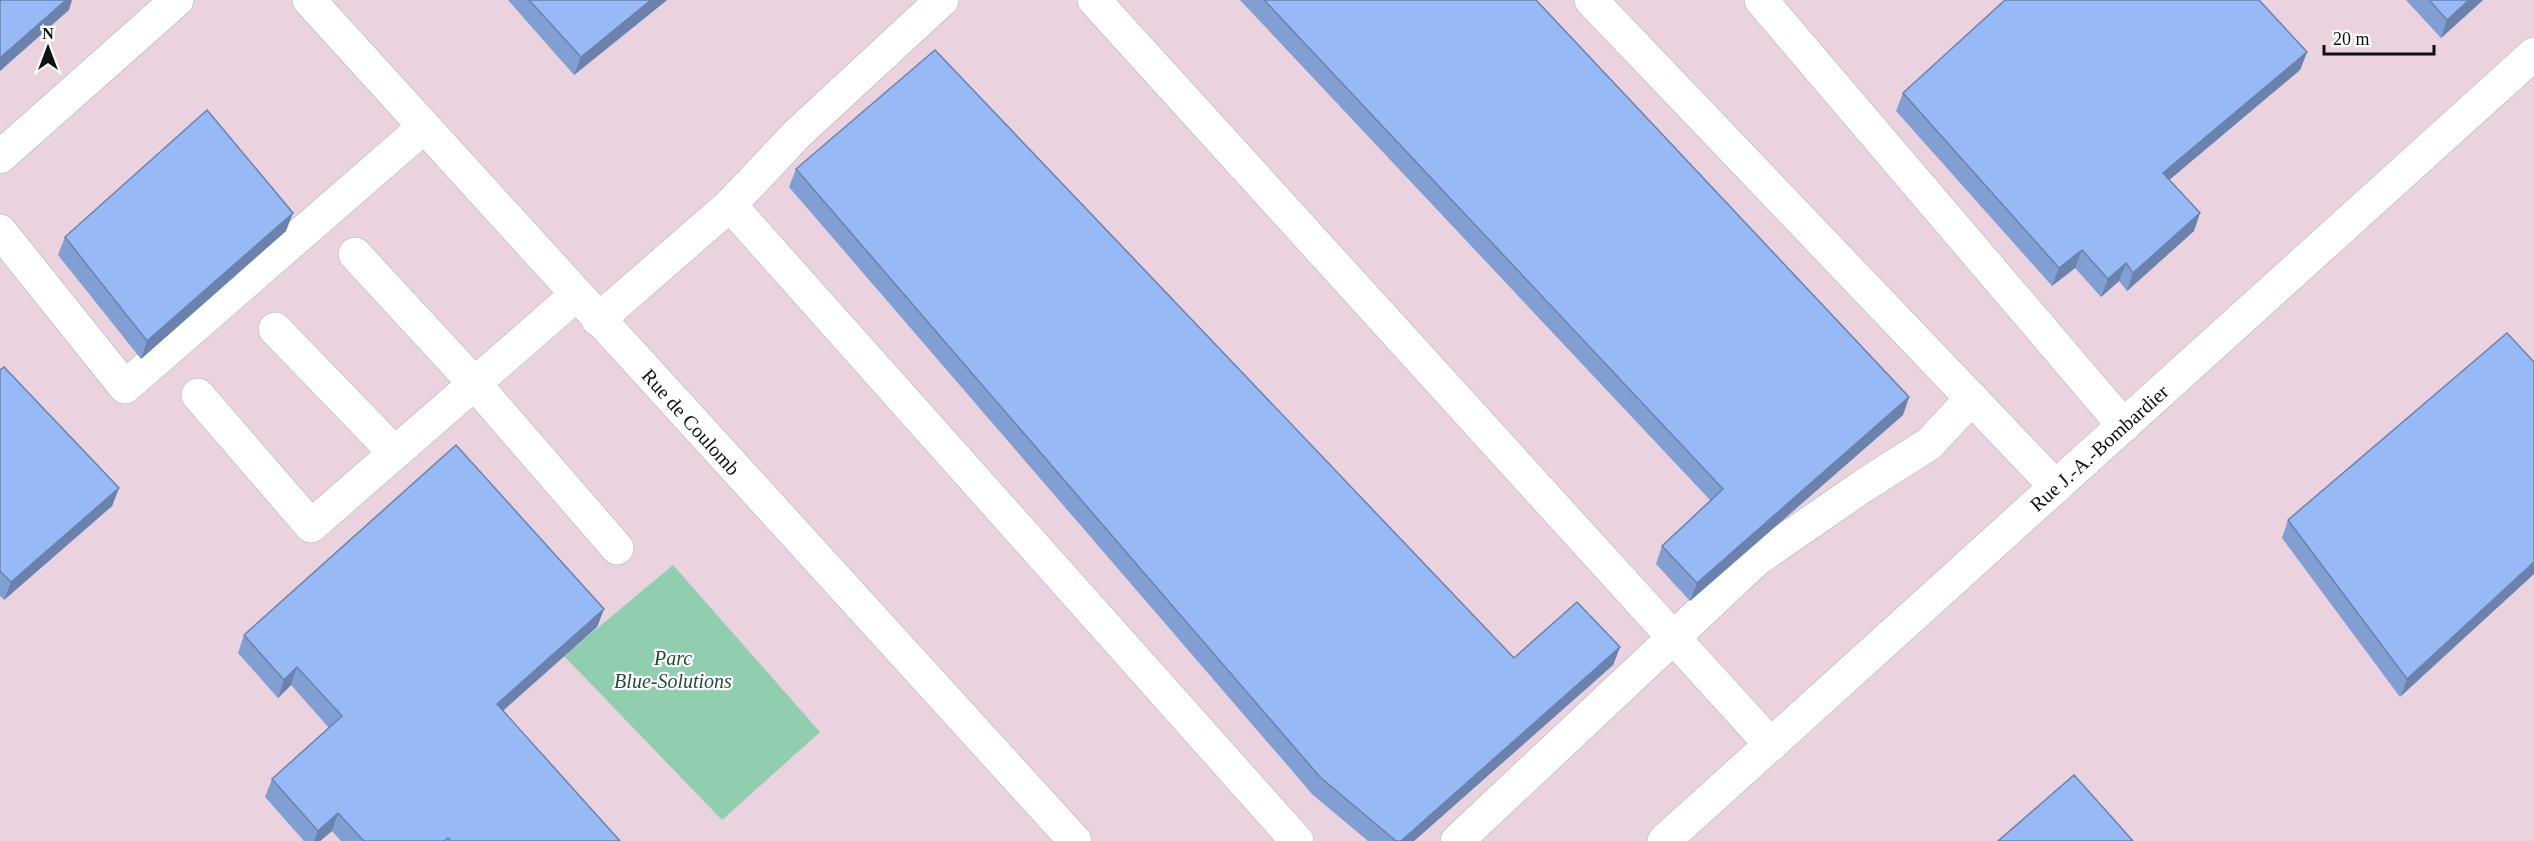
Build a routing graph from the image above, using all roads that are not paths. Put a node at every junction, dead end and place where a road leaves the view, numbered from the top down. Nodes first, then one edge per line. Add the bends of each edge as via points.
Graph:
1 (177, 0) edge
2 (309, 0) edge
3 (942, 0) edge
4 (1094, 0) edge
5 (1591, 0) edge
6 (1761, 0) edge
7 (2534, 54) edge
8 (424, 127) junction
9 (0, 157) edge
10 (730, 205) junction
11 (0, 231) edge
12 (354, 254) dead end
13 (576, 295) junction
14 (598, 320) junction
15 (275, 329) dead end
16 (475, 384) junction
17 (198, 395) dead end
18 (1972, 398) junction
19 (2124, 426) junction
20 (394, 453) junction
21 (2056, 487) junction
22 (617, 548) dead end
23 (1673, 637) junction
24 (1771, 745) junction
25 (1075, 841) edge
26 (1297, 841) edge
27 (1457, 841) edge
28 (1664, 841) edge

1 - 9 street
2 - 8 street, Rue de Coulomb
3 - 10 street via 796,134
4 - 23 street
5 - 18 street
6 - 19 street
7 - 19 street, Rue J.-A.-Bombardier
8 - 11 street via 125,387
8 - 13 street, Rue de Coulomb
10 - 14 street
10 - 26 street
12 - 16 street
13 - 14 street, Rue de Coulomb
13 - 16 street
14 - 25 street, Rue de Coulomb
15 - 20 street
16 - 20 street
16 - 22 street
17 - 20 street via 311,526
18 - 21 street
18 - 23 street via 1929,444 1756,560
19 - 21 street, Rue J.-A.-Bombardier
21 - 24 street, Rue J.-A.-Bombardier
23 - 24 street
23 - 27 street
24 - 28 street, Rue J.-A.-Bombardier

